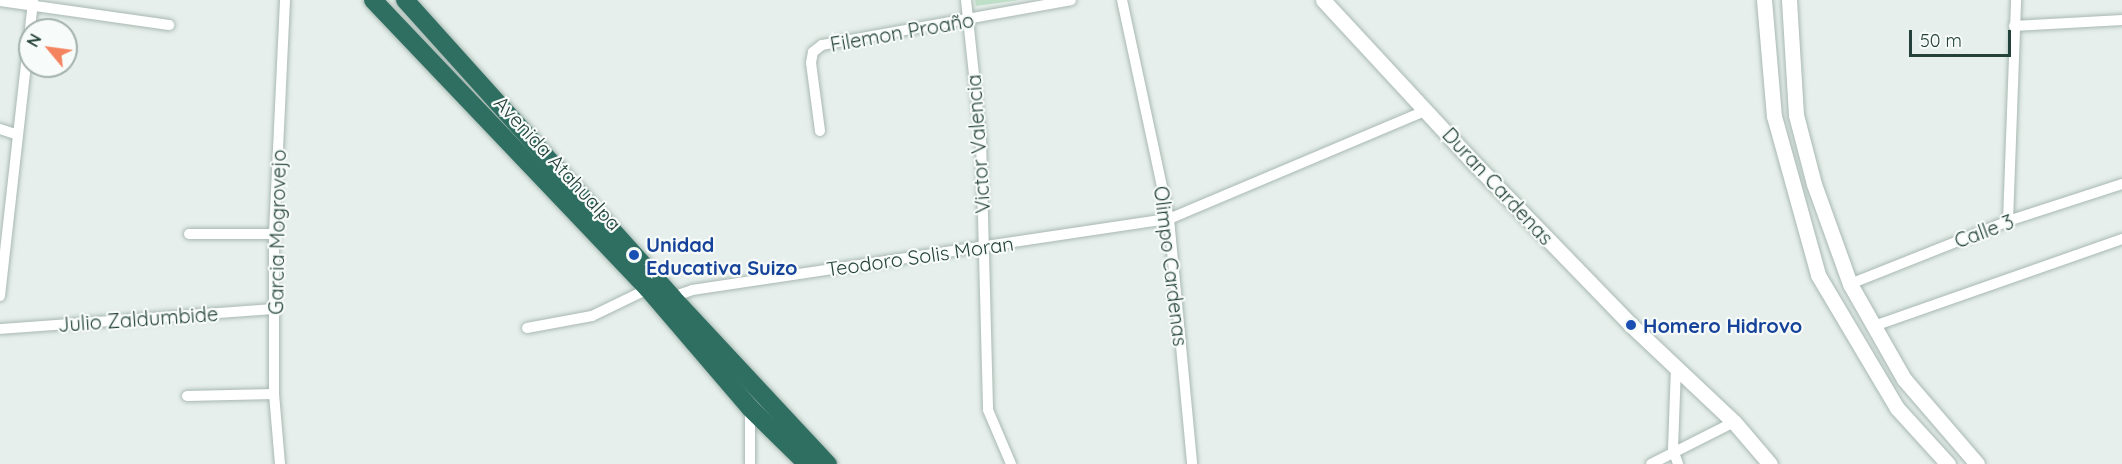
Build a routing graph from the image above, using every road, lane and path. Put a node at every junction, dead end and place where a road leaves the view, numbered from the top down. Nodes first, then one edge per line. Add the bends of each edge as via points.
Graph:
1 (285, 0) edge
2 (373, 0) edge
3 (405, 0) edge
4 (966, 0) edge
5 (1071, 0) edge
6 (1122, 0) edge
7 (1323, 0) edge
8 (1764, 0) edge
9 (1789, 0) edge
10 (2016, 0) edge
11 (0, 1) edge
12 (32, 4) edge
13 (2122, 20) edge
14 (969, 21) junction
15 (169, 26) dead end
16 (2014, 26) junction
17 (1427, 110) junction
18 (0, 129) edge
19 (820, 131) dead end
20 (15, 134) junction
21 (2122, 184) edge
22 (1169, 219) junction
23 (2008, 221) junction
24 (189, 234) dead end
25 (274, 234) junction
26 (2122, 239) edge
27 (984, 246) junction
28 (1850, 284) junction
29 (648, 289) junction
30 (0, 296) edge
31 (672, 297) junction
32 (275, 309) junction
33 (1874, 326) junction
34 (527, 327) dead end
35 (0, 329) edge
36 (1676, 367) junction
37 (274, 394) junction
38 (187, 396) dead end
39 (750, 408) junction
40 (1734, 422) junction
41 (1673, 450) junction
42 (280, 464) edge
43 (750, 464) edge
44 (807, 464) edge
45 (828, 464) edge
46 (1011, 464) edge
47 (1192, 464) edge
48 (1651, 464) edge
49 (1677, 464) edge
50 (1770, 464) edge
51 (1948, 464) edge
52 (1977, 464) edge

1 - 25 street, Garcia Mogrovejo
2 - 29 highway, Avenida Atahualpa
3 - 31 highway, Avenida Atahualpa
4 - 14 street, Victor Valencia
5 - 14 street, Filemon Proaño
6 - 22 street, Olimpo Cardenas
7 - 17 main road, Duran Cardenas
8 - 51 main road via 1774,116 1818,275 1897,408
9 - 28 main road via 1796,115 1814,184
10 - 16 street
11 - 12 street
12 - 15 street
12 - 20 street
13 - 16 street
14 - 19 street, Filemon Proaño via 822,45 813,52 811,63
14 - 27 street, Victor Valencia via 981,140
16 - 23 street
17 - 22 street, Teodoro Solis Moran
17 - 36 main road, Duran Cardenas via 1476,165
18 - 20 street
20 - 30 street
21 - 23 street, Calle 3
22 - 27 street, Teodoro Solis Moran
22 - 47 street, Olimpo Cardenas
23 - 28 street, Calle 3
24 - 25 street
25 - 32 street, Garcia Mogrovejo
26 - 33 street
27 - 31 street, Teodoro Solis Moran via 692,290
27 - 46 street, Victor Valencia via 988,410
28 - 33 main road
29 - 34 street via 592,316
29 - 39 highway, Avenida Atahualpa
31 - 45 highway, Avenida Atahualpa
32 - 35 street, Julio Zaldumbide
32 - 37 street, Garcia Mogrovejo
33 - 52 main road via 1904,379
36 - 40 main road, Duran Cardenas
36 - 41 street
37 - 38 street
37 - 42 street, Garcia Mogrovejo
39 - 43 street
39 - 44 highway, Avenida Atahualpa
40 - 41 street
40 - 50 main road, Duran Cardenas
41 - 48 street
41 - 49 street

